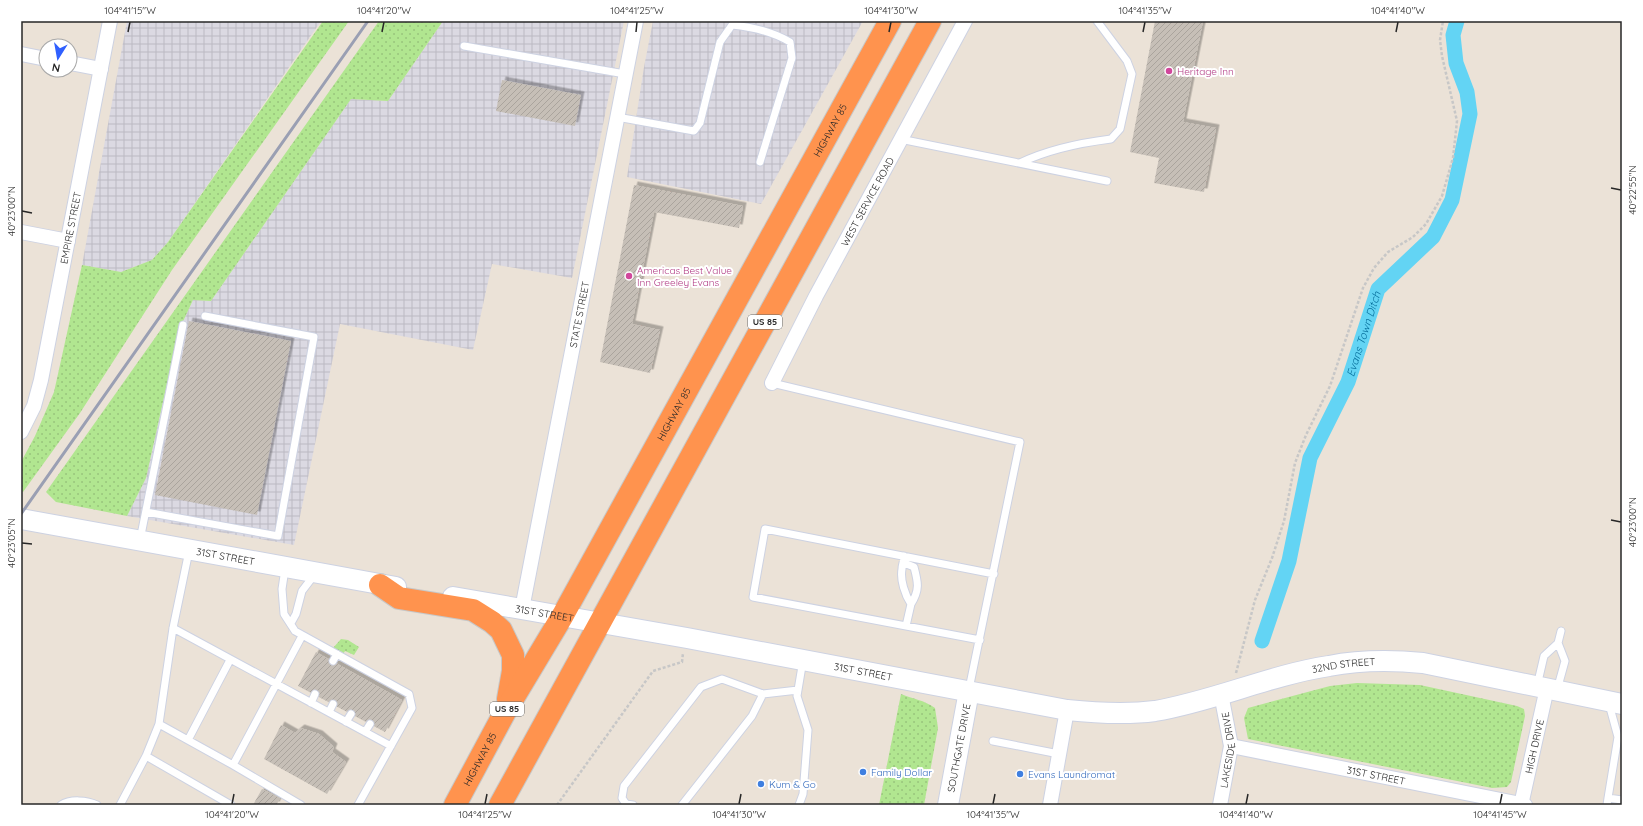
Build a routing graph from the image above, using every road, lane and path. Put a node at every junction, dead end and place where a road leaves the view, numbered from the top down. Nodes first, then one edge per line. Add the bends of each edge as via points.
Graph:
1 (110, 21) edge
2 (636, 21) edge
3 (890, 21) edge
4 (930, 21) edge
5 (965, 21) edge
6 (1097, 21) edge
7 (1443, 21) edge
8 (464, 46) dead end
9 (21, 54) edge
10 (38, 57) edge
11 (78, 65) edge
12 (101, 69) junction
13 (625, 74) junction
14 (617, 116) junction
15 (900, 139) junction
16 (760, 162) dead end
17 (1020, 163) junction
18 (1107, 181) dead end
19 (21, 232) edge
20 (68, 241) junction
21 (205, 316) dead end
22 (183, 324) dead end
23 (772, 383) joint
24 (21, 432) edge
25 (146, 512) junction
26 (21, 519) edge
27 (140, 540) junction
28 (190, 549) junction
29 (904, 560) junction
30 (286, 567) junction
31 (317, 572) junction
32 (994, 574) junction
33 (380, 585) junction
34 (911, 604) junction
35 (522, 609) junction
36 (563, 615) junction
37 (291, 623) junction
38 (599, 623) junction
39 (906, 626) junction
40 (173, 628) junction
41 (1561, 631) dead end
42 (302, 636) junction
43 (980, 640) junction
44 (1558, 642) junction
45 (684, 648) dead end
46 (337, 654) junction
47 (230, 660) junction
48 (803, 660) junction
49 (333, 661) dead end
50 (355, 664) junction
51 (351, 671) dead end
52 (373, 674) junction
53 (368, 681) dead end
54 (277, 684) junction
55 (391, 684) junction
56 (1547, 688) junction
57 (798, 690) junction
58 (387, 691) dead end
59 (969, 691) junction
60 (1229, 692) junction
61 (315, 694) dead end
62 (763, 694) junction
63 (1615, 702) edge
64 (311, 703) junction
65 (333, 704) dead end
66 (506, 710) junction
67 (1067, 710) junction
68 (329, 712) junction
69 (351, 714) dead end
70 (346, 722) junction
71 (159, 724) junction
72 (370, 724) dead end
73 (365, 732) junction
74 (188, 740) junction
75 (1620, 740) edge
76 (993, 741) dead end
77 (391, 746) junction
78 (1231, 746) junction
79 (1059, 754) junction
80 (146, 756) junction
81 (233, 765) junction
82 (1614, 767) junction
83 (1622, 768) edge
84 (1622, 800) edge
85 (1608, 801) edge
86 (61, 805) edge
87 (97, 805) edge
88 (120, 805) edge
89 (231, 805) edge
90 (301, 805) edge
91 (358, 805) edge
92 (455, 805) edge
93 (500, 805) edge
94 (557, 805) edge
95 (633, 805) edge
96 (682, 805) edge
97 (799, 805) edge
98 (948, 805) edge
99 (1050, 805) edge
100 (1220, 805) edge
101 (1522, 805) edge

1 - 12 street, EMPIRE STREET
2 - 13 street, STATE STREET
3 - 36 highway, HIGHWAY 85 / US 85
4 - 38 highway, US 85
5 - 15 street, WEST SERVICE ROAD
6 - 17 lane via 1127,61 1132,74 1120,129 1111,139 1079,143 1042,153
7 - 60 path via 1440,40 1442,56 1457,122 1453,158 1442,196 1426,224 1413,237 1388,252 1362,288 1330,386 1295,463 1284,521 1256,600
8 - 13 lane
9 - 10 street
11 - 12 street
12 - 20 street, EMPIRE STREET
13 - 14 street, STATE STREET
14 - 16 lane via 694,131 700,123 720,42 732,25 755,27 790,42 792,58
14 - 35 street, STATE STREET
15 - 17 lane
15 - 23 street, WEST SERVICE ROAD
17 - 18 lane
19 - 20 street
20 - 24 street, EMPIRE STREET via 41,380 34,406
21 - 25 lane via 314,337 278,536
22 - 25 lane
23 - 32 lane via 1020,442
25 - 27 lane
26 - 27 main road, 31ST STREET
27 - 28 main road, 31ST STREET
28 - 30 main road, 31ST STREET
28 - 40 lane
29 - 32 lane
29 - 34 lane via 901,570 905,595
29 - 34 lane via 914,567 917,579 918,594
29 - 39 lane via 765,529 753,597
30 - 31 main road, 31ST STREET
30 - 37 lane via 282,589 283,608
31 - 33 main road, 31ST STREET
31 - 37 lane via 302,591
32 - 43 lane
33 - 35 main road, 31ST STREET
33 - 66 highway via 399,598 473,610 501,630 513,655 513,671
34 - 39 lane
35 - 36 main road, 31ST STREET
36 - 38 main road, 31ST STREET
36 - 66 highway, HIGHWAY 85 / US 85
37 - 42 lane via 295,631
38 - 48 main road, 31ST STREET
38 - 93 highway, US 85
39 - 43 lane
40 - 47 lane
40 - 71 lane
41 - 44 lane
42 - 46 lane
42 - 54 lane
43 - 59 lane
44 - 56 lane via 1544,656
44 - 56 lane via 1565,661
45 - 94 path via 682,662 654,671
46 - 49 lane
46 - 50 lane
47 - 54 lane
47 - 74 lane
48 - 57 lane
48 - 59 main road, 31ST STREET
50 - 51 lane
50 - 52 lane
52 - 53 lane
52 - 55 lane
54 - 64 lane
54 - 81 lane
55 - 58 lane
55 - 77 lane via 409,694 412,708
56 - 60 main road, 32ND STREET via 1423,663 1393,660 1328,666
56 - 63 main road, 32ND STREET
56 - 101 street, HIGH DRIVE
57 - 62 lane
57 - 97 lane via 797,696 808,730 803,794
59 - 67 main road, 31ST STREET
59 - 98 main road, SOUTHGATE DRIVE
60 - 67 main road, 32ND STREET via 1156,710 1127,714
60 - 78 street, LAKESIDE DRIVE
61 - 64 lane
62 - 95 lane via 722,679 701,687 624,786 622,798 626,804
62 - 96 lane via 752,716
63 - 75 lane
64 - 68 lane
65 - 68 lane
66 - 92 highway, HIGHWAY 85 / US 85
67 - 79 street
68 - 70 lane
69 - 70 lane
70 - 73 lane
71 - 74 lane
71 - 80 lane
72 - 73 lane
73 - 77 lane
74 - 81 lane
75 - 82 lane
76 - 79 lane
77 - 91 lane
78 - 100 street, LAKESIDE DRIVE
78 - 101 street, 31ST STREET
79 - 99 street
80 - 88 lane
80 - 89 lane
81 - 90 lane
82 - 83 lane
82 - 85 lane
84 - 85 lane
86 - 87 lane via 65,802 90,801

